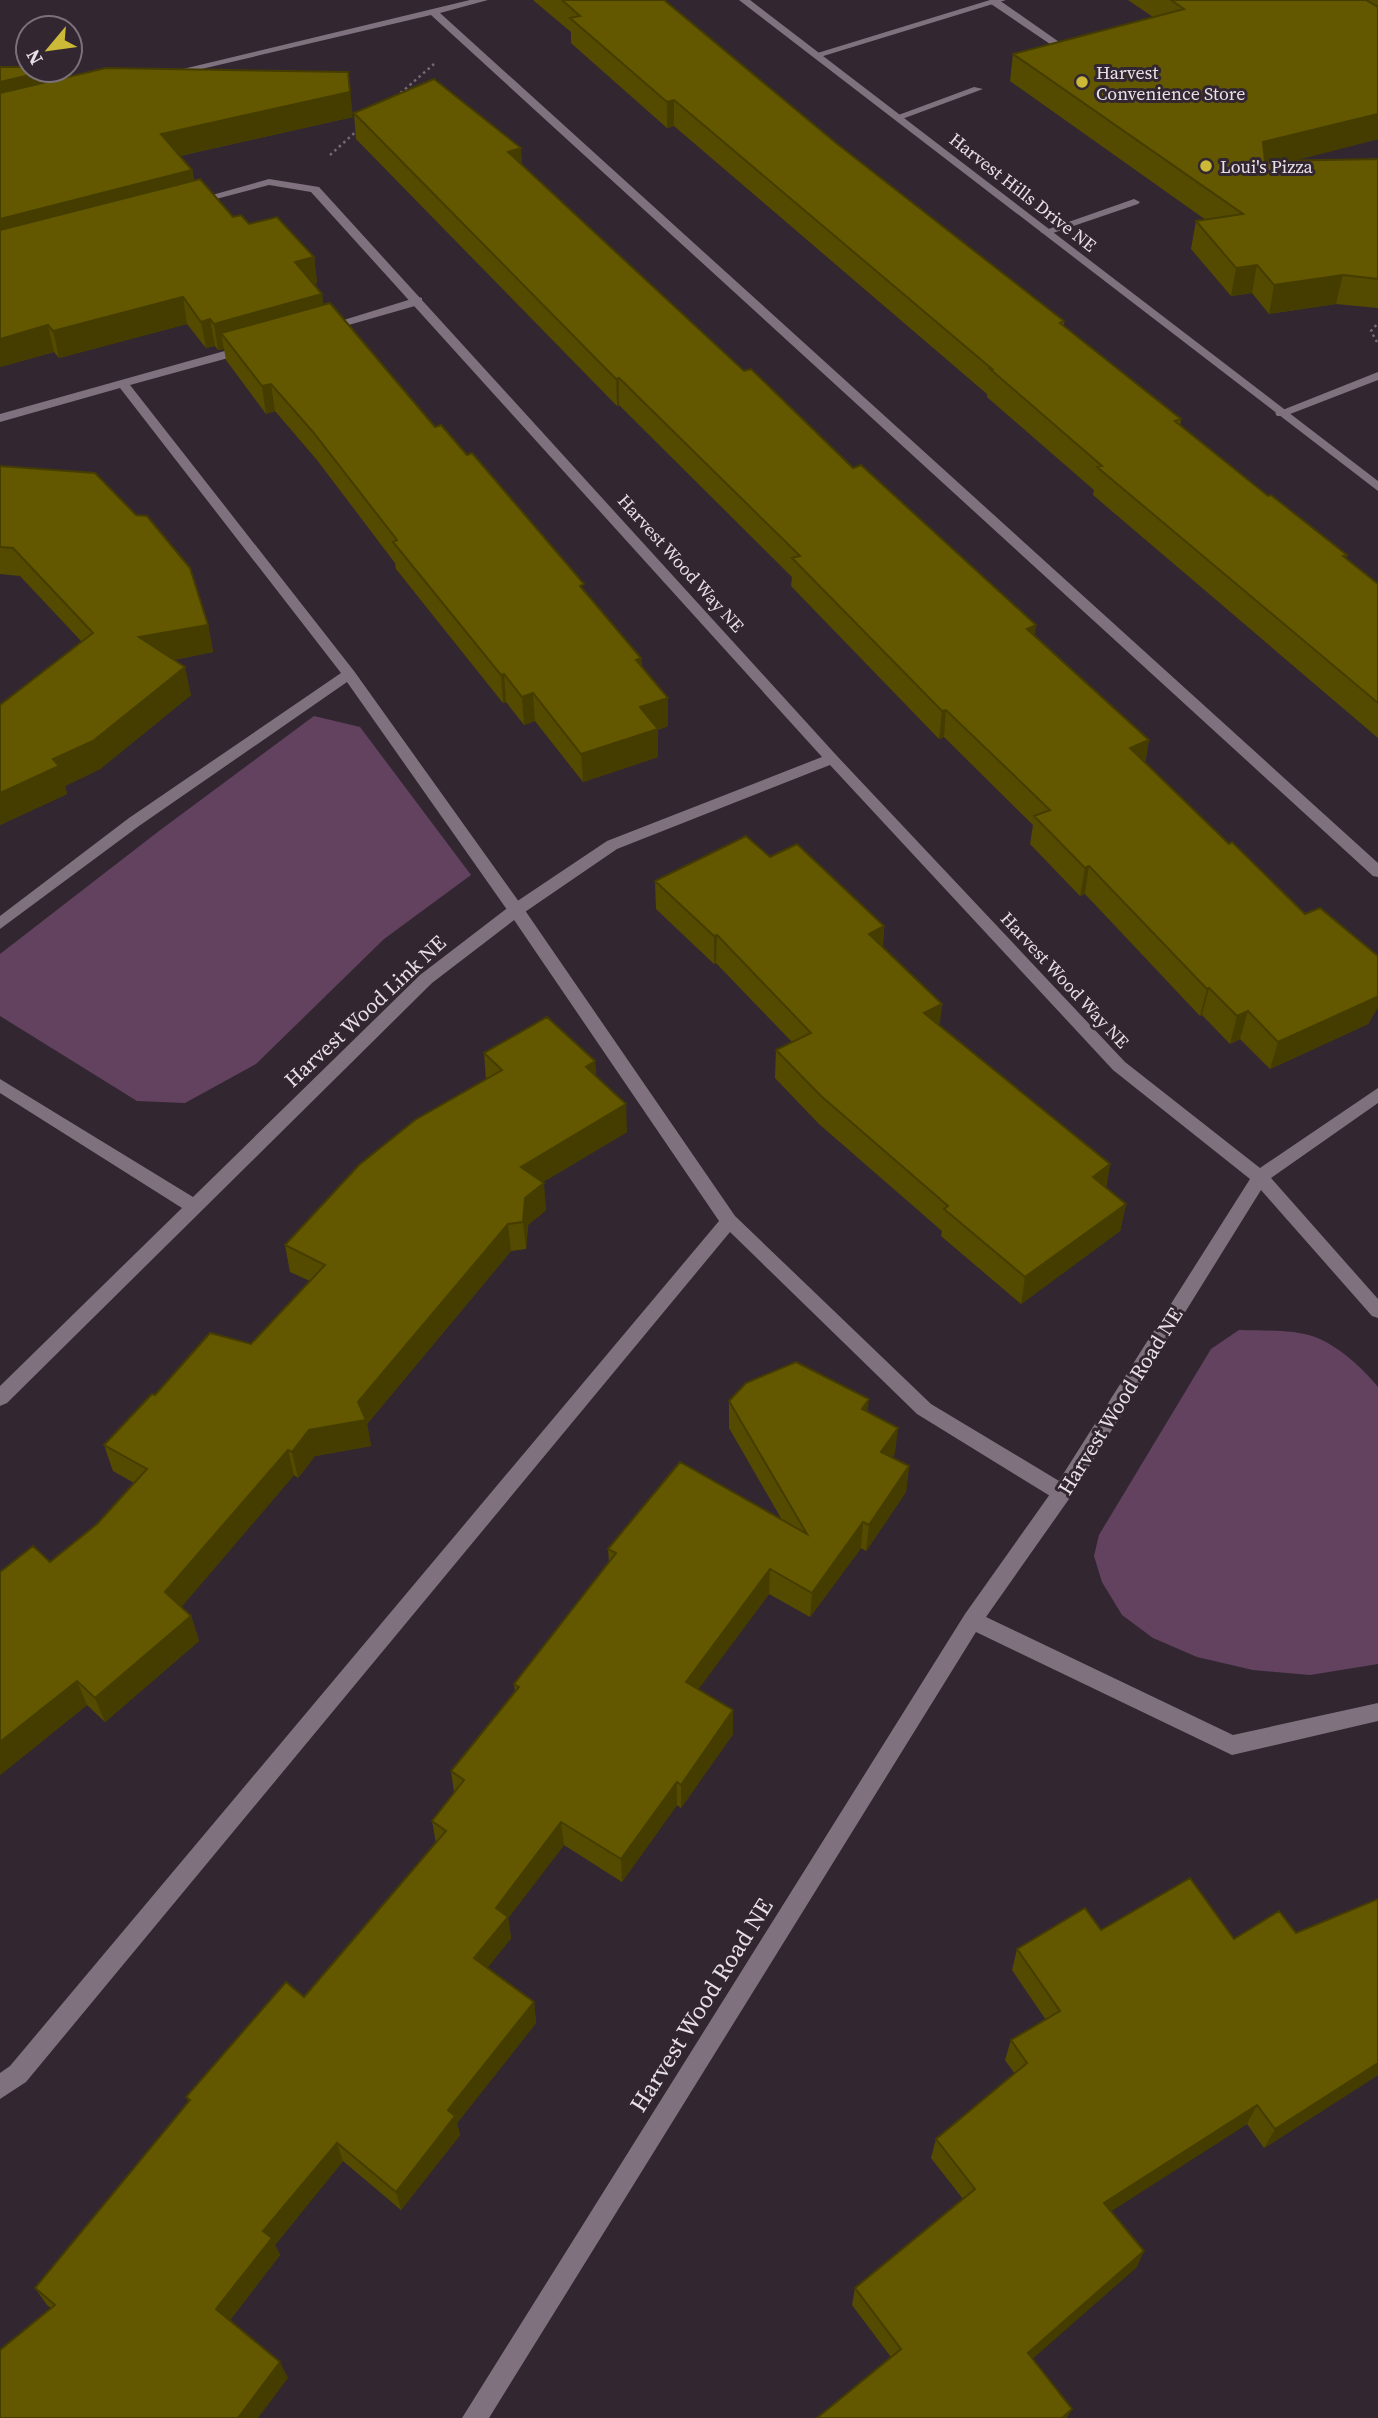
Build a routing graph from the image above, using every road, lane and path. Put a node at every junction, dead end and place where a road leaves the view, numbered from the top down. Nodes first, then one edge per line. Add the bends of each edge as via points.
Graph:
1 (483, 0) edge
2 (744, 0) edge
3 (998, 1) edge
4 (432, 11) junction
5 (465, 40) junction
6 (1057, 44) edge
7 (816, 55) junction
8 (149, 79) edge
9 (978, 89) dead end
10 (390, 102) edge
11 (898, 117) junction
12 (360, 128) edge
13 (269, 182) junction
14 (1134, 202) dead end
15 (175, 207) edge
16 (1046, 232) junction
17 (418, 301) junction
18 (1378, 323) edge
19 (310, 331) edge
20 (1378, 344) edge
21 (256, 346) edge
22 (1378, 376) edge
23 (122, 383) junction
24 (1281, 413) junction
25 (0, 418) edge
26 (1378, 487) edge
27 (349, 674) junction
28 (832, 759) junction
29 (1378, 872) edge
30 (516, 909) junction
31 (0, 924) edge
32 (0, 1085) edge
33 (1378, 1094) edge
34 (1260, 1177) junction
35 (195, 1207) junction
36 (729, 1222) junction
37 (1378, 1311) edge
38 (0, 1398) edge
39 (1062, 1493) junction
40 (972, 1620) junction
41 (1378, 1712) edge
42 (0, 2087) edge
43 (475, 2418) edge

1 - 4 street
2 - 7 street, Harvest Hills Drive NE
3 - 6 street
3 - 7 street
4 - 5 street
4 - 8 street
5 - 10 path
5 - 29 street
7 - 11 street, Harvest Hills Drive NE
9 - 11 street
11 - 16 street, Harvest Hills Drive NE
12 - 13 path via 320,163
13 - 15 street, Harvest Wood Way NE
13 - 17 street, Harvest Wood Way NE via 315,190
14 - 16 street
16 - 24 street, Harvest Hills Drive NE
17 - 19 street
17 - 28 street, Harvest Wood Way NE
18 - 20 path via 1371,331
21 - 23 street
22 - 24 street
23 - 25 street
23 - 27 street
24 - 26 street, Harvest Hills Drive NE
27 - 30 street
27 - 31 street via 134,822
28 - 30 street, Harvest Wood Link NE via 612,845
28 - 34 street, Harvest Wood Way NE via 1119,1066
30 - 35 street, Harvest Wood Link NE via 426,979
30 - 36 street
32 - 35 street
33 - 34 street, Harvest Wood Road NE
34 - 37 street
34 - 39 street, Harvest Wood Road NE
35 - 38 street, Harvest Wood Link NE
36 - 39 street via 923,1409
36 - 42 street via 18,2074
39 - 40 street, Harvest Wood Road NE
40 - 41 street via 1232,1745
40 - 43 street, Harvest Wood Road NE

